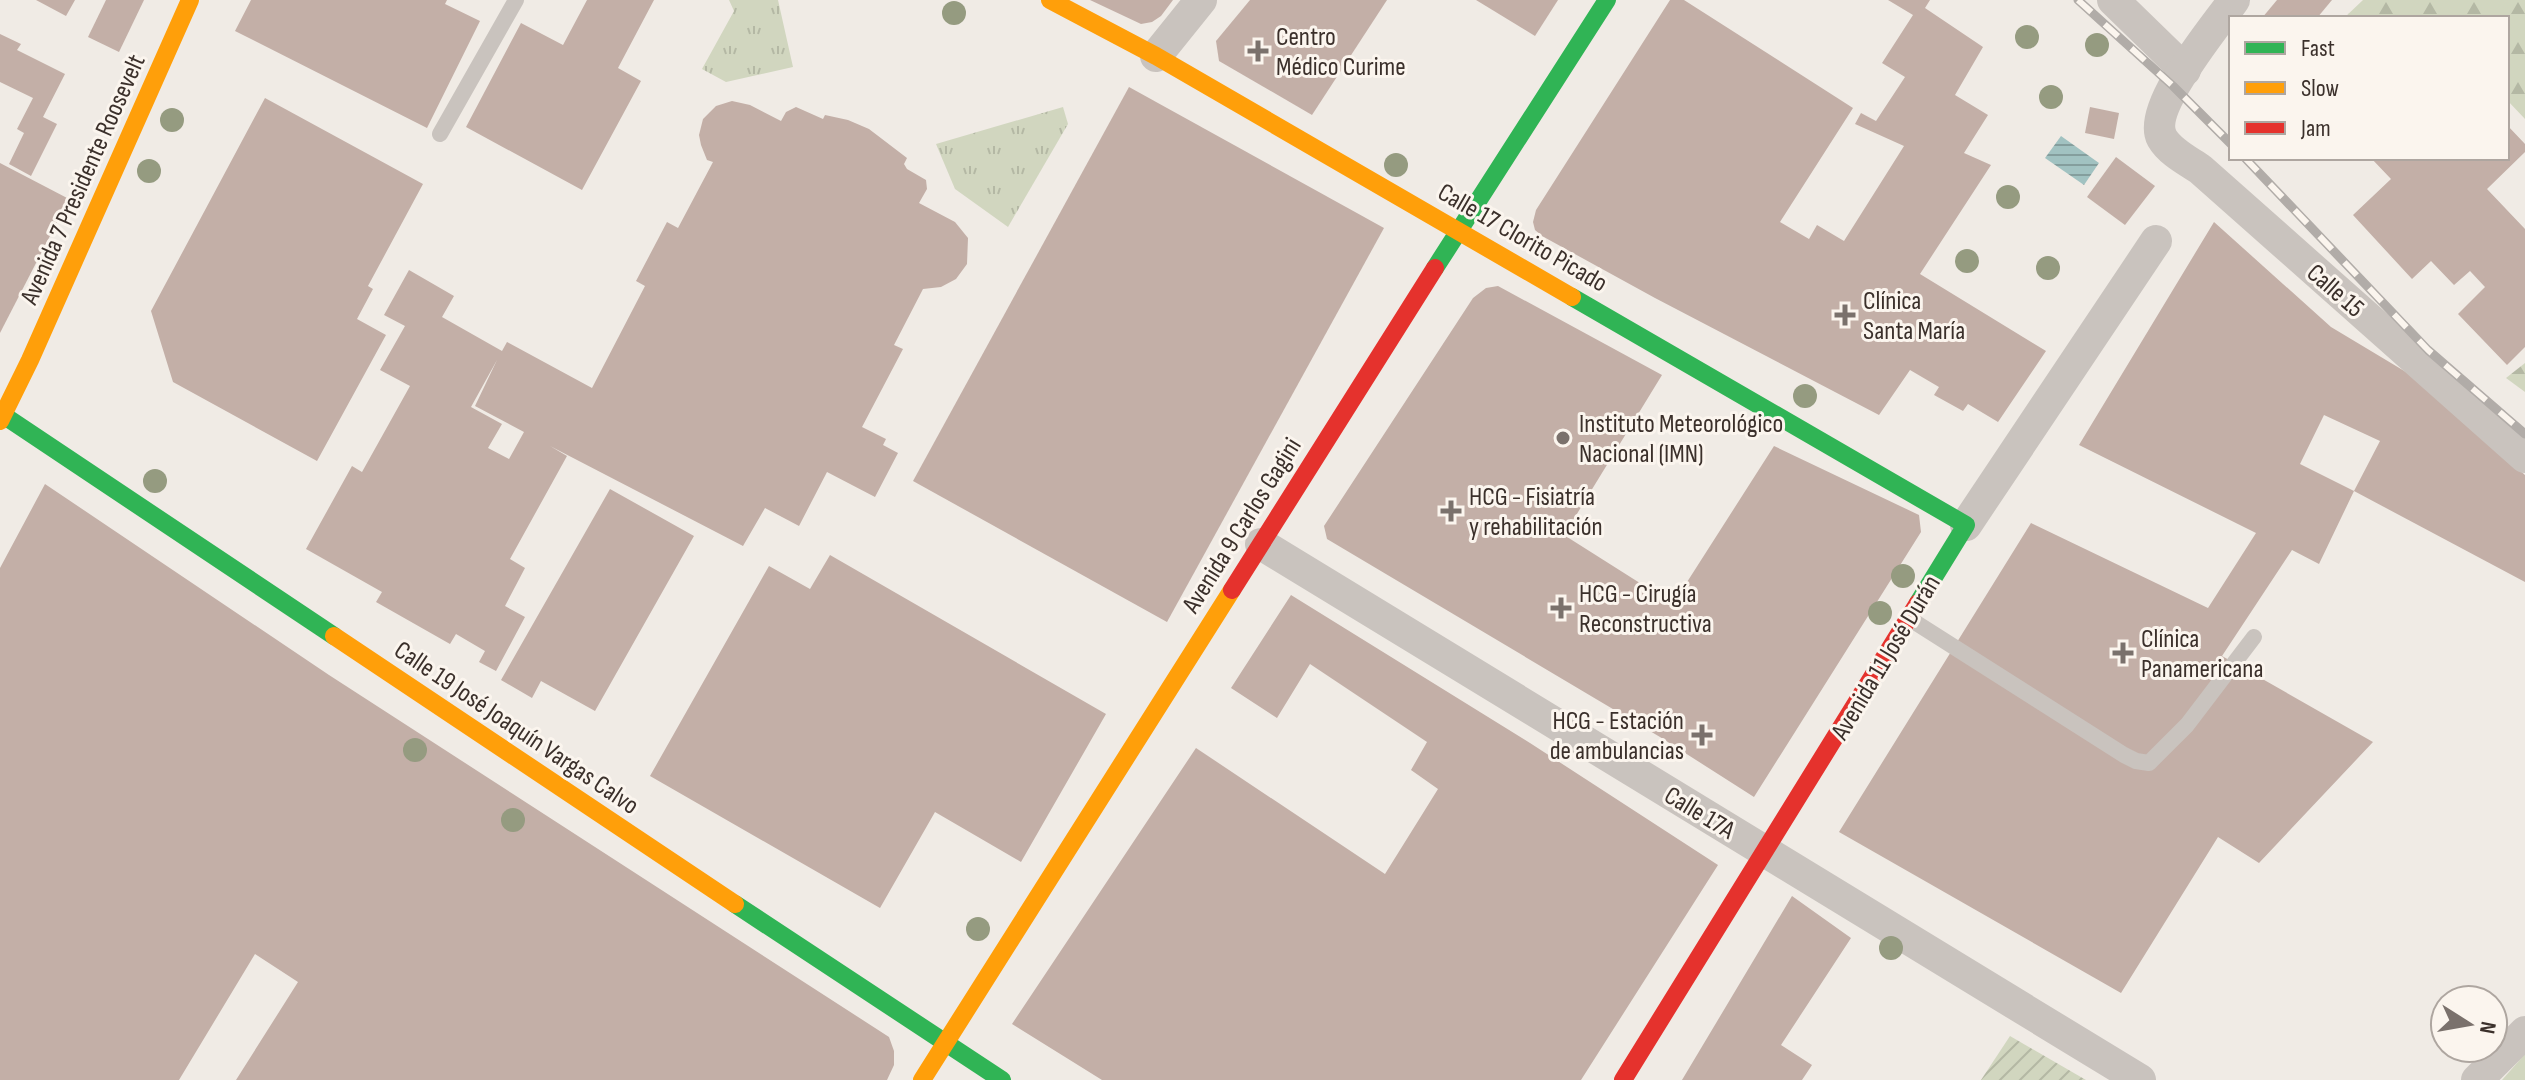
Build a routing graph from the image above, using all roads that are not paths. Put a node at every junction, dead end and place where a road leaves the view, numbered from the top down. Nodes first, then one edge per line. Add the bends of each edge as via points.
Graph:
1 (190, 0) edge
2 (516, 0) edge
3 (1050, 0) edge
4 (1201, 0) edge
5 (1607, 0) edge
6 (2113, 0) edge
7 (2234, 0) edge
8 (1156, 56) junction
9 (2185, 70) junction
10 (440, 134) dead end
11 (1459, 230) junction
12 (2156, 241) dead end
13 (2, 418) edge
14 (2525, 457) edge
15 (1966, 525) junction
16 (1261, 544) junction
17 (1909, 618) junction
18 (2254, 637) dead end
19 (1765, 852) junction
20 (2525, 1032) edge
21 (944, 1044) junction
22 (922, 1080) edge
23 (1002, 1080) edge
24 (1623, 1080) edge
25 (2140, 1080) edge
26 (2477, 1080) edge

1 - 13 street, Avenida 7 Presidente Roosevelt
2 - 10 lane
3 - 8 street, Calle 17 Clorito Picado
4 - 8 street
5 - 11 street, Avenida 9 Carlos Gagini
6 - 9 street
7 - 9 street
8 - 11 street, Calle 17 Clorito Picado
9 - 14 street, Calle 15 via 2159,118 2160,135 2169,147
11 - 15 street, Calle 17 Clorito Picado
11 - 16 street, Avenida 9 Carlos Gagini
12 - 15 street, Avenida 11 José Durán
13 - 21 street, Calle 19 José Joaquín Vargas Calvo
15 - 17 street, Avenida 11 José Durán
16 - 19 street, Calle 17A
16 - 21 street, Avenida 9 Carlos Gagini
17 - 18 lane via 2124,755 2149,763 2187,725
17 - 19 street, Avenida 11 José Durán
19 - 24 street, Avenida 11 José Durán
19 - 25 street, Calle 17A
20 - 26 street
21 - 22 street, Avenida 9 Carlos Gagini
21 - 23 street, Calle 19 José Joaquín Vargas Calvo

